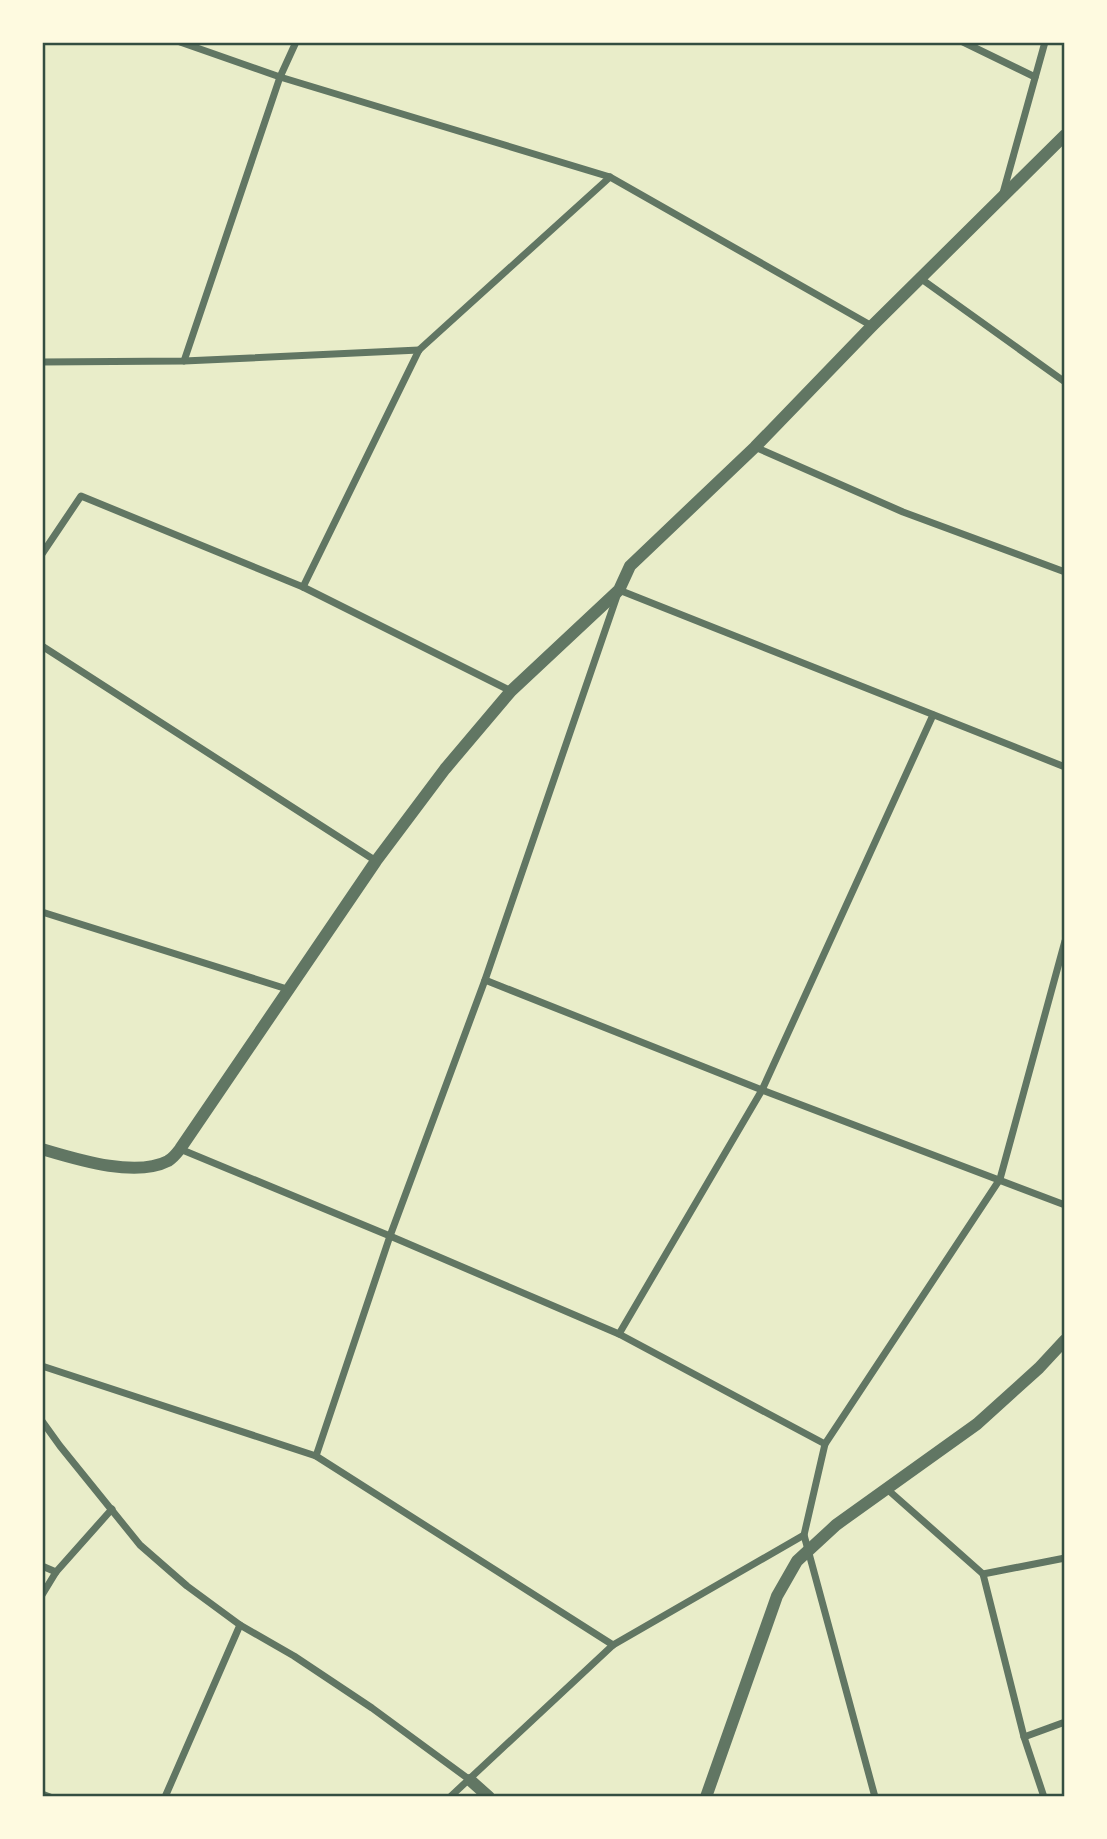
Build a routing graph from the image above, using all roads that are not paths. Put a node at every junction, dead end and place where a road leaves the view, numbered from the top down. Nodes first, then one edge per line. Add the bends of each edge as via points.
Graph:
1 (180, 42) edge
2 (296, 42) edge
3 (963, 42) edge
4 (1045, 42) edge
5 (280, 76) junction
6 (1035, 77) junction
7 (1065, 135) edge
8 (610, 177) junction
9 (1003, 196) junction
10 (920, 278) junction
11 (872, 326) junction
12 (419, 350) junction
13 (184, 361) junction
14 (42, 362) edge
15 (1065, 382) edge
16 (755, 447) junction
17 (42, 554) edge
18 (1065, 572) edge
19 (303, 587) junction
20 (619, 590) junction
21 (42, 646) edge
22 (511, 691) junction
23 (933, 715) junction
24 (1065, 767) edge
25 (376, 861) junction
26 (42, 912) edge
27 (1065, 941) edge
28 (485, 980) junction
29 (288, 989) junction
30 (762, 1090) junction
31 (42, 1149) edge
32 (180, 1149) junction
33 (1000, 1179) junction
34 (1065, 1205) edge
35 (390, 1236) junction
36 (619, 1334) junction
37 (1065, 1340) edge
38 (42, 1366) edge
39 (42, 1421) edge
40 (825, 1444) junction
41 (316, 1456) junction
42 (887, 1489) junction
43 (112, 1509) junction
44 (804, 1535) junction
45 (808, 1550) junction
46 (1065, 1558) edge
47 (42, 1566) edge
48 (56, 1572) junction
49 (983, 1574) junction
50 (42, 1595) edge
51 (240, 1625) junction
52 (614, 1645) junction
53 (1065, 1722) edge
54 (1024, 1737) junction
55 (470, 1780) junction
56 (42, 1794) edge
57 (50, 1797) edge
58 (165, 1797) edge
59 (450, 1797) edge
60 (489, 1797) edge
61 (706, 1797) edge
62 (875, 1797) edge
63 (1044, 1797) edge

1 - 5 street
2 - 5 street
3 - 6 street
4 - 6 street
5 - 8 street
5 - 13 street
6 - 9 street
7 - 9 street
8 - 11 street
8 - 12 street
9 - 10 street
10 - 11 street
10 - 15 street
11 - 16 street
12 - 13 street
12 - 19 street
13 - 14 street
16 - 18 street via 903,512
16 - 20 street via 630,566
17 - 19 street via 81,496
19 - 22 street
20 - 22 street
20 - 23 street
20 - 28 street
21 - 25 street
22 - 25 street
23 - 24 street
23 - 30 street
25 - 29 street
26 - 29 street
27 - 33 street
28 - 30 street
28 - 35 street
29 - 32 street
30 - 33 street
30 - 36 street
31 - 32 street via 123,1167 171,1160
32 - 35 street
33 - 34 street
33 - 40 street
35 - 36 street
35 - 41 street
36 - 40 street
37 - 42 street via 977,1424
38 - 41 street
39 - 43 street
40 - 44 street
41 - 52 street
42 - 45 street
42 - 49 street
43 - 48 street
43 - 51 street via 140,1545
44 - 45 street
44 - 52 street
45 - 61 street via 777,1597
45 - 62 street
46 - 49 street
47 - 48 street
48 - 50 street
49 - 54 street
51 - 55 street via 295,1656
51 - 58 street
52 - 55 street
53 - 54 street
54 - 63 street
55 - 59 street
55 - 60 street
56 - 57 street

